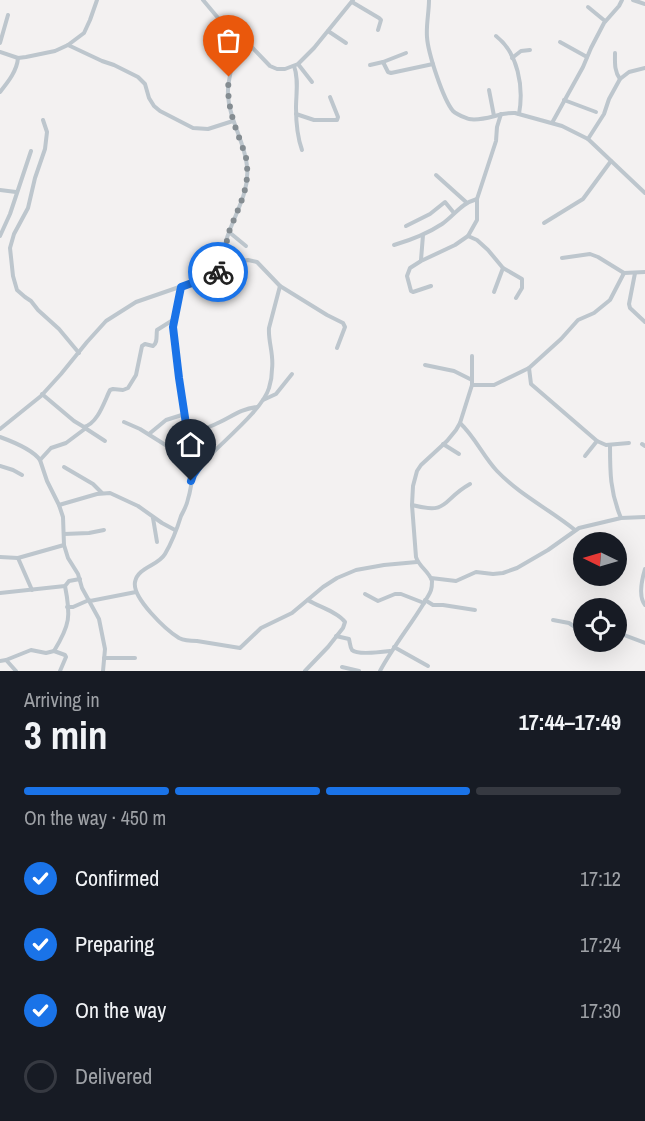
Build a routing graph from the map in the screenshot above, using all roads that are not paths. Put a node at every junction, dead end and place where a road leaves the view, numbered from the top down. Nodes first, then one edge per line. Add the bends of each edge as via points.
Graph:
1 (97, 0) edge
2 (203, 0) edge
3 (429, 0) edge
4 (622, 0) edge
5 (633, 0) edge
6 (352, 1) edge
7 (645, 4) edge
8 (588, 7) dead end
9 (8, 15) dead end
10 (605, 21) junction
11 (378, 30) dead end
12 (229, 31) junction
13 (328, 32) junction
14 (496, 36) dead end
15 (560, 42) dead end
16 (0, 43) edge
17 (346, 43) dead end
18 (68, 45) junction
19 (530, 50) dead end
20 (0, 52) edge
21 (406, 53) dead end
22 (615, 53) dead end
23 (18, 57) junction
24 (587, 57) junction
25 (512, 58) junction
26 (384, 62) junction
27 (433, 64) junction
28 (296, 65) junction
29 (370, 65) dead end
30 (645, 68) edge
31 (620, 79) junction
32 (312, 82) dead end
33 (489, 90) dead end
34 (0, 92) edge
35 (330, 97) dead end
36 (564, 100) junction
37 (596, 112) dead end
38 (296, 114) junction
39 (501, 114) junction
40 (519, 114) junction
41 (494, 116) junction
42 (43, 120) dead end
43 (233, 121) junction
44 (552, 123) junction
45 (588, 139) junction
46 (302, 150) dead end
47 (31, 151) dead end
48 (611, 161) junction
49 (436, 175) dead end
50 (0, 190) edge
51 (16, 192) junction
52 (645, 193) edge
53 (477, 199) junction
54 (466, 202) junction
55 (454, 213) junction
56 (544, 223) dead end
57 (406, 226) dead end
58 (229, 232) junction
59 (423, 234) junction
60 (468, 236) junction
61 (0, 237) edge
62 (394, 245) dead end
63 (246, 246) dead end
64 (562, 258) dead end
65 (421, 261) junction
66 (223, 264) junction
67 (503, 268) junction
68 (645, 272) edge
69 (624, 273) junction
70 (635, 273) junction
71 (431, 285) dead end
72 (280, 286) junction
73 (181, 287) junction
74 (494, 292) dead end
75 (516, 298) dead end
76 (173, 320) junction
77 (645, 322) edge
78 (338, 348) dead end
79 (79, 353) junction
80 (472, 356) dead end
81 (425, 365) dead end
82 (529, 368) junction
83 (291, 374) dead end
84 (473, 382) junction
85 (42, 394) junction
86 (262, 400) junction
87 (257, 407) junction
88 (185, 414) junction
89 (124, 422) dead end
90 (460, 423) junction
91 (85, 428) junction
92 (0, 429) edge
93 (149, 434) junction
94 (0, 436) edge
95 (188, 437) junction
96 (105, 441) dead end
97 (597, 441) junction
98 (629, 443) dead end
99 (443, 444) junction
100 (610, 445) junction
101 (459, 454) dead end
102 (185, 456) junction
103 (585, 456) dead end
104 (40, 459) junction
105 (200, 465) junction
106 (0, 466) edge
107 (64, 467) dead end
108 (22, 476) dead end
109 (470, 484) dead end
110 (102, 493) junction
111 (59, 505) junction
112 (412, 505) junction
113 (645, 516) edge
114 (153, 517) junction
115 (621, 518) junction
116 (104, 530) dead end
117 (175, 530) junction
118 (575, 530) junction
119 (64, 534) junction
120 (157, 542) dead end
121 (64, 545) junction
122 (0, 557) edge
123 (18, 558) junction
124 (417, 562) junction
125 (645, 569) edge
126 (431, 578) junction
127 (80, 579) junction
128 (65, 586) junction
129 (32, 590) junction
130 (136, 592) junction
131 (0, 593) edge
132 (365, 594) dead end
133 (308, 600) junction
134 (89, 601) junction
135 (424, 602) junction
136 (645, 605) edge
137 (67, 607) junction
138 (476, 610) dead end
139 (553, 620) dead end
140 (573, 626) edge
141 (336, 636) junction
142 (627, 636) edge
143 (645, 643) edge
144 (394, 647) junction
145 (54, 651) junction
146 (391, 651) junction
147 (105, 658) junction
148 (135, 658) dead end
149 (6, 660) junction
150 (0, 661) edge
151 (428, 666) dead end
152 (342, 667) dead end
153 (16, 671) edge
154 (60, 671) edge
155 (103, 671) edge
156 (306, 671) edge
157 (359, 671) edge
158 (380, 671) edge

1 - 18 street via 84,33
2 - 12 street
3 - 27 street via 427,34
4 - 10 street
5 - 7 street
6 - 11 street via 381,20
6 - 13 street
8 - 10 street
9 - 16 street
10 - 24 street
12 - 28 street via 247,42 270,66 285,69
12 - 43 street via 233,59 228,97
13 - 17 street
13 - 28 street
14 - 25 street
15 - 24 street
18 - 23 street via 49,53
18 - 43 street via 138,77 154,106 193,128 208,129
19 - 25 street
20 - 23 street
21 - 26 street
22 - 31 street
23 - 34 street via 15,71
24 - 36 street
25 - 40 street via 521,86
26 - 27 street via 391,73
26 - 29 street
27 - 41 street via 444,96 455,113 469,119
28 - 32 street
28 - 38 street
30 - 31 street
31 - 45 street
33 - 41 street
35 - 38 street via 337,120 314,120
36 - 37 street
36 - 44 street
38 - 46 street
39 - 40 street
39 - 41 street
39 - 53 street
40 - 44 street
42 - 79 street via 47,132 45,149 28,208 10,248 13,276 17,290
43 - 58 street via 248,173
44 - 45 street
45 - 48 street
47 - 51 street
48 - 52 street
48 - 56 street via 583,199
49 - 54 street
50 - 51 street
51 - 61 street
53 - 54 street
53 - 60 street via 477,220
54 - 55 street
55 - 57 street via 445,202
55 - 59 street
58 - 63 street
58 - 66 street
59 - 62 street
59 - 65 street
60 - 65 street
60 - 67 street via 488,250
64 - 69 street via 590,254
65 - 71 street via 407,272 411,291
66 - 72 street via 257,262
66 - 73 street via 214,275
67 - 74 street
67 - 75 street via 522,279
68 - 70 street
69 - 70 street
69 - 82 street via 610,300 578,320
70 - 77 street via 629,304
72 - 78 street via 343,323
72 - 86 street via 268,334 273,355 270,387
73 - 76 street
73 - 79 street via 126,308 106,321
76 - 88 street
76 - 91 street via 157,330 155,345 142,345 136,375 128,388 110,390 94,422
79 - 85 street
80 - 84 street
81 - 84 street via 454,371
82 - 84 street via 494,385
82 - 97 street via 531,384
83 - 86 street via 276,394
84 - 90 street
85 - 91 street
85 - 92 street
86 - 87 street
87 - 95 street via 240,411
87 - 105 street
88 - 93 street via 166,420
88 - 95 street
89 - 93 street
90 - 99 street
90 - 118 street via 502,476
91 - 96 street
91 - 104 street
93 - 102 street
94 - 104 street
95 - 102 street
97 - 100 street
97 - 103 street
98 - 100 street
99 - 101 street
99 - 112 street via 417,471
100 - 115 street via 610,479
102 - 105 street
104 - 111 street
105 - 117 street
106 - 108 street
107 - 110 street
109 - 112 street via 441,507
110 - 111 street
110 - 114 street via 127,500
111 - 119 street
112 - 124 street
113 - 115 street
114 - 117 street
114 - 120 street
115 - 118 street
116 - 119 street
117 - 130 street via 162,559 135,580
118 - 126 street via 511,570 476,572 456,581
119 - 121 street
121 - 123 street
121 - 127 street
122 - 123 street
123 - 129 street
124 - 126 street
124 - 133 street via 356,570 322,587
125 - 136 street via 641,597
126 - 135 street via 432,587
127 - 128 street
127 - 134 street
128 - 129 street
128 - 137 street
129 - 131 street
130 - 133 street via 177,637 236,648
130 - 134 street
132 - 135 street via 378,601 401,594
133 - 141 street via 344,619 345,624
134 - 137 street
134 - 147 street via 99,619
135 - 138 street
135 - 144 street
137 - 145 street via 67,627
139 - 140 street
141 - 146 street via 349,639 355,651
141 - 156 street
142 - 143 street
144 - 146 street
144 - 151 street
145 - 149 street via 28,650
145 - 154 street via 66,657
146 - 158 street
147 - 148 street
147 - 155 street
149 - 150 street
149 - 153 street
152 - 157 street

